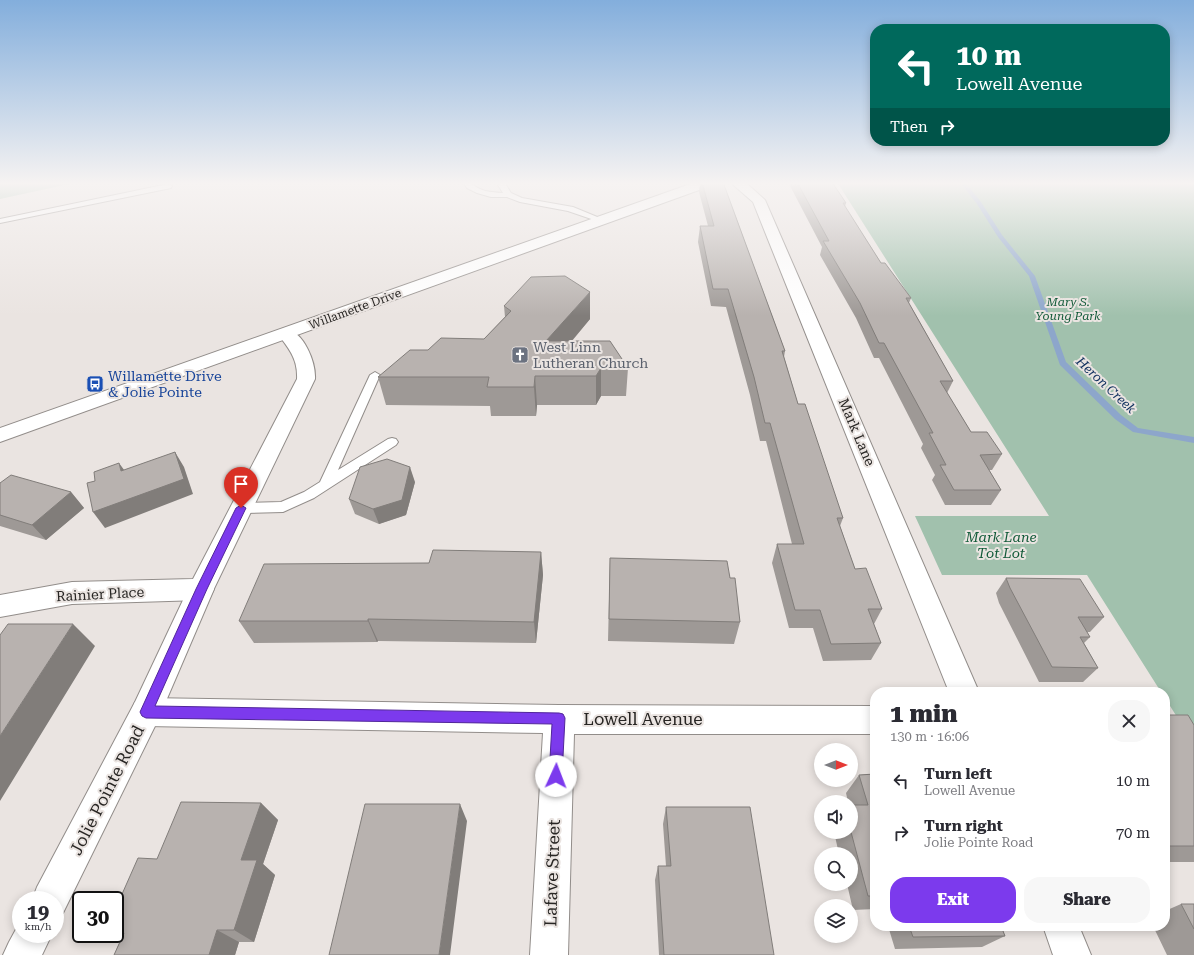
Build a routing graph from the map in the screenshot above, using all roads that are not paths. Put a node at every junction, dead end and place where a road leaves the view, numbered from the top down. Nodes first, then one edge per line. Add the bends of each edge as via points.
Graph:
1 (587, 227) edge
2 (770, 227) edge
3 (287, 334) junction
4 (375, 375) dead end
5 (0, 435) edge
6 (392, 442) dead end
7 (326, 483) junction
8 (241, 508) junction
9 (201, 589) junction
10 (0, 606) edge
11 (962, 687) edge
12 (146, 712) junction
13 (559, 718) junction
14 (870, 720) edge
15 (55, 891) edge
16 (1062, 931) edge
17 (28, 943) edge
18 (22, 955) edge
19 (549, 955) edge
20 (1072, 955) edge

1 - 3 street, Willamette Drive
2 - 11 street, Mark Lane
3 - 5 street, Willamette Drive
3 - 8 street, Jolie Pointe Road via 303,356 306,379
4 - 7 lane
6 - 7 lane
7 - 8 lane via 309,495 283,507
8 - 9 street, Jolie Pointe Road
9 - 10 street, Rainier Place via 72,593
9 - 12 street, Jolie Pointe Road
12 - 13 street, Lowell Avenue
12 - 15 street, Jolie Pointe Road
13 - 14 street, Lowell Avenue
13 - 19 street, Lafave Street
16 - 20 street
17 - 18 street

